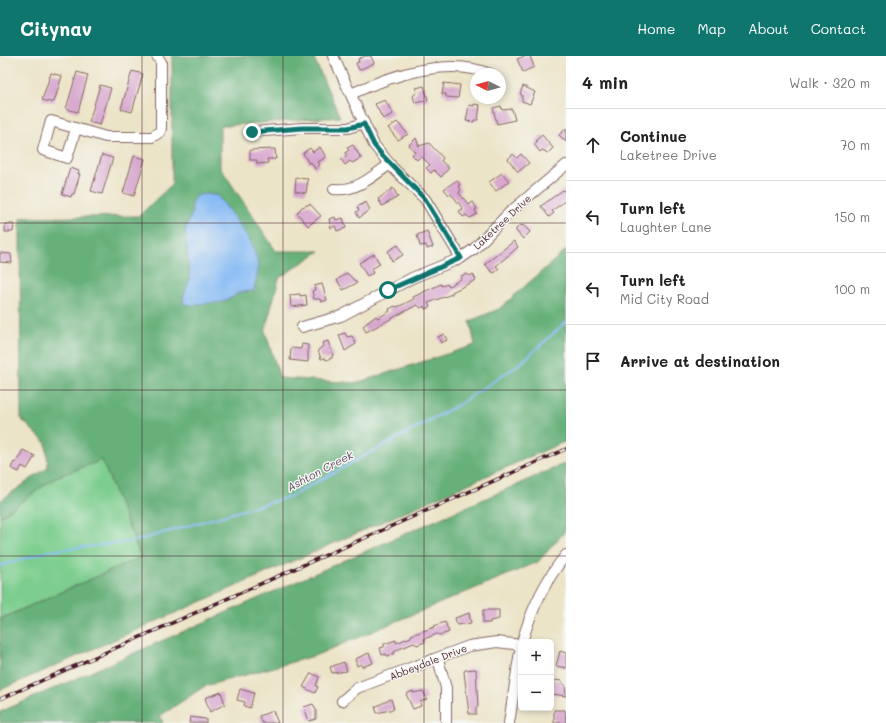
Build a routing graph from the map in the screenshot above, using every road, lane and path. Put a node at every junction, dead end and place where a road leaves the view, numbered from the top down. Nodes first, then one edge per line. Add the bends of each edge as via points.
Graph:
1 (157, 56) edge
2 (333, 56) edge
3 (478, 68) edge
4 (351, 94) junction
5 (364, 124) junction
6 (76, 129) junction
7 (252, 132) dead end
8 (390, 164) junction
9 (566, 165) edge
10 (334, 189) dead end
11 (461, 258) junction
12 (302, 327) dead end
13 (566, 555) edge
14 (523, 639) edge
15 (518, 645) edge
16 (438, 659) junction
17 (518, 664) edge
18 (342, 701) dead end
19 (446, 723) edge
20 (509, 723) edge

1 - 6 street via 161,62 161,128 156,136 106,137
2 - 4 street
3 - 4 street via 470,65 425,65 393,75
4 - 5 street
5 - 7 street via 348,128
5 - 8 street via 374,145
6 - 6 street via 51,121 43,150 67,158
8 - 10 street via 353,187
8 - 11 street via 425,199
9 - 11 street, Laketree Drive
11 - 12 street, Laketree Drive via 412,278 341,316
13 - 14 street via 537,600
15 - 16 street, Abbeydale Drive via 497,642 478,644
16 - 18 street, Abbeydale Drive via 356,688
16 - 19 street via 446,688
17 - 20 street

